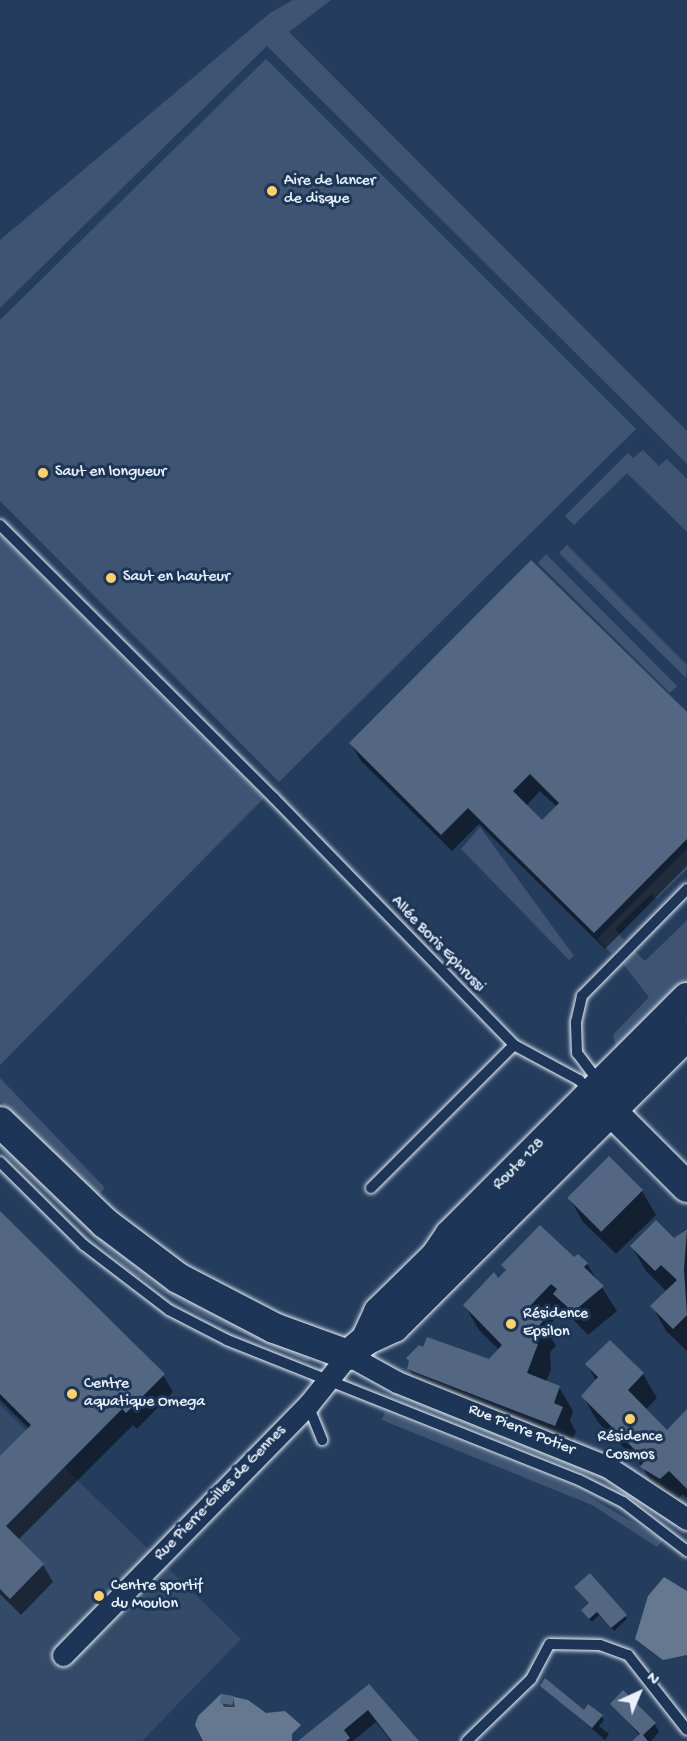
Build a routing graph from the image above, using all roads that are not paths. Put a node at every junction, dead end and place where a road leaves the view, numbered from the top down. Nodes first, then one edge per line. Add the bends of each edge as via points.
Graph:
1 (0, 525) edge
2 (687, 889) edge
3 (687, 998) edge
4 (687, 1035) edge
5 (514, 1045) junction
6 (602, 1096) junction
7 (0, 1122) edge
8 (0, 1162) edge
9 (687, 1186) edge
10 (371, 1188) dead end
11 (357, 1348) junction
12 (330, 1382) junction
13 (308, 1405) junction
14 (322, 1440) dead end
15 (687, 1519) edge
16 (687, 1551) edge
17 (63, 1655) dead end
18 (687, 1730) edge
19 (467, 1741) edge

1 - 5 lane, Allée Boris Ephrussi
2 - 6 lane via 582,996 576,1022 577,1053
3 - 6 main road, Route 128
4 - 6 main road, Route 128
5 - 6 lane, Allée Boris Ephrussi
5 - 10 lane
6 - 9 main road
6 - 11 main road, Route 128 via 394,1327
7 - 11 main road via 105,1223 178,1278 274,1328
8 - 12 lane via 84,1245 161,1304 227,1340
11 - 12 street, Rue Pierre-Gilles de Gennes
11 - 15 street, Rue Pierre Potier via 397,1382 608,1467
12 - 13 street, Rue Pierre-Gilles de Gennes
12 - 16 lane via 579,1480 623,1502
13 - 14 lane
13 - 17 street, Rue Pierre-Gilles de Gennes
18 - 19 lane via 628,1655 600,1645 550,1644 531,1679

